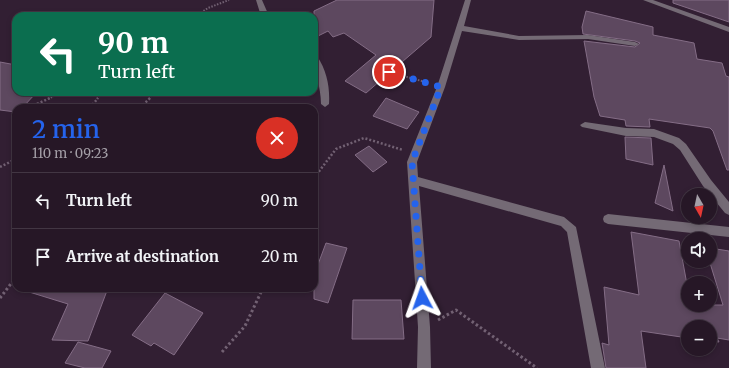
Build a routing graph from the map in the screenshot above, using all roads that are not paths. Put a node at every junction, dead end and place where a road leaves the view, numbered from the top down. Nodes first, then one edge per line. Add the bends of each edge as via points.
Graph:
1 (260, 0) edge
2 (468, 0) edge
3 (646, 0) edge
4 (262, 12) edge
5 (460, 28) junction
6 (729, 30) edge
7 (635, 44) dead end
8 (318, 62) edge
9 (325, 104) dead end
10 (585, 125) dead end
11 (413, 180) junction
12 (729, 210) edge
13 (608, 219) dead end
14 (729, 232) edge
15 (424, 368) edge
16 (598, 368) edge

1 - 4 street
2 - 5 street
3 - 6 street
5 - 7 street via 519,38 582,37
5 - 11 street via 441,87 412,162
8 - 9 street via 326,94
10 - 12 street via 626,132 654,133 676,141
11 - 15 street via 424,327
11 - 16 street via 564,222 572,230
13 - 14 street

